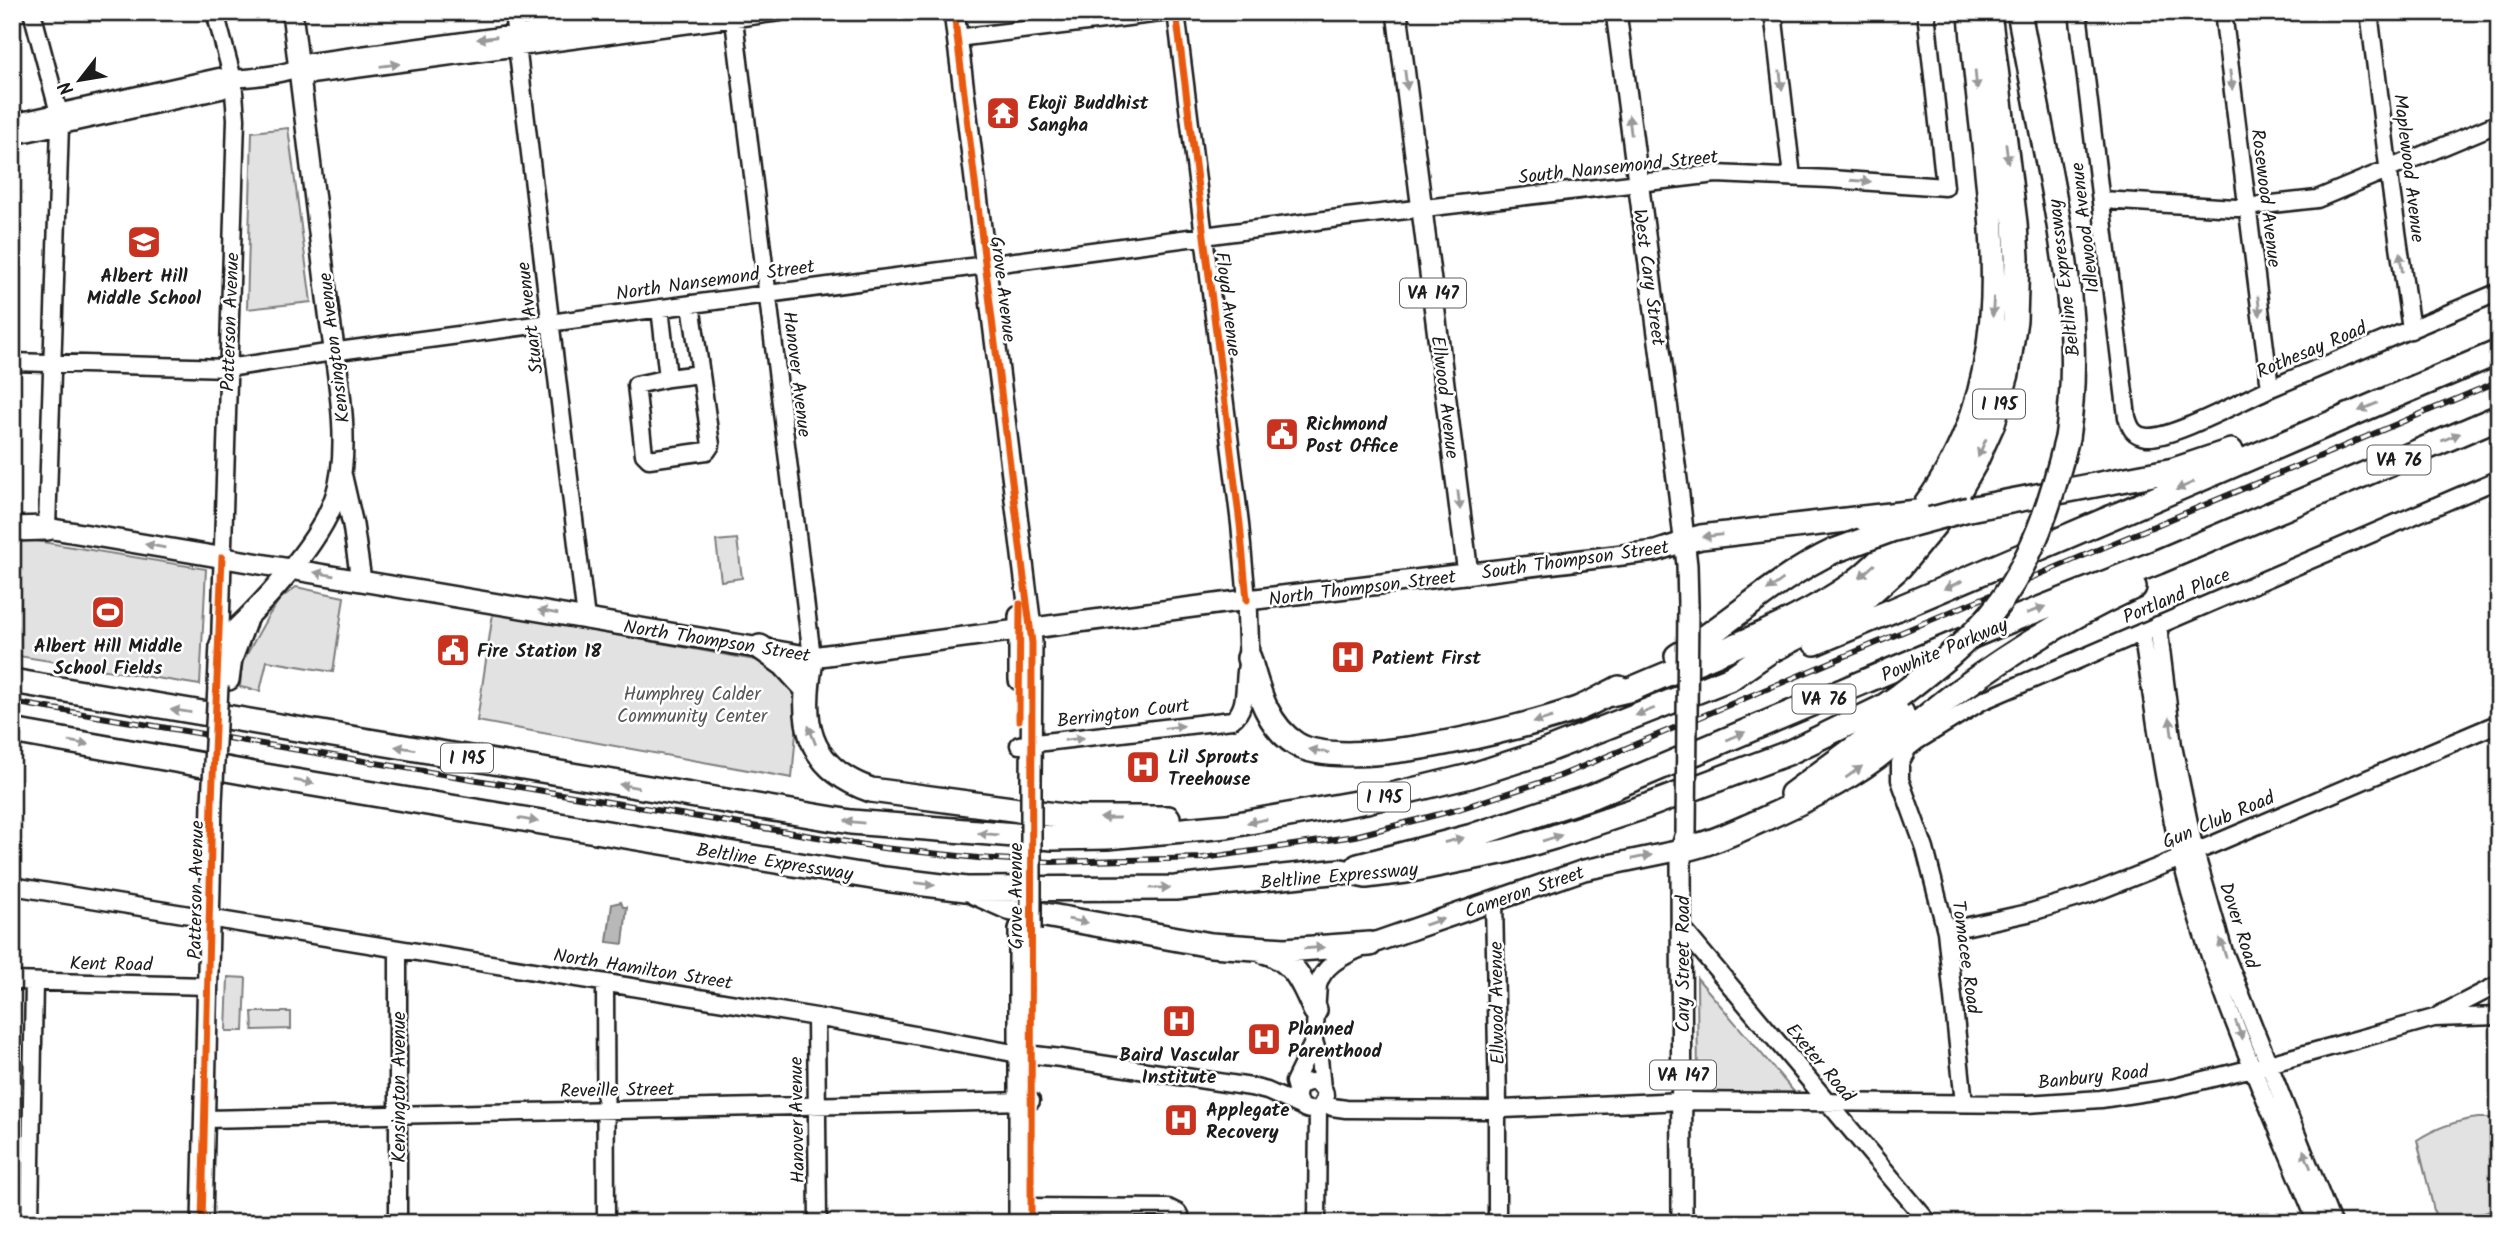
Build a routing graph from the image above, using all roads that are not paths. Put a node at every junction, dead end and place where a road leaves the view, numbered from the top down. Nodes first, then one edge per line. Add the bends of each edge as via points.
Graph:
1 (32, 12) edge
2 (215, 12) edge
3 (292, 12) edge
4 (513, 12) edge
5 (676, 12) edge
6 (780, 12) edge
7 (954, 12) edge
8 (1169, 12) edge
9 (1176, 12) edge
10 (1397, 12) edge
11 (1616, 12) edge
12 (1773, 12) edge
13 (1926, 12) edge
14 (1971, 12) edge
15 (1989, 12) edge
16 (2019, 12) edge
17 (2078, 12) edge
18 (2223, 12) edge
19 (2369, 12) edge
20 (733, 15) edge
21 (957, 38) junction
22 (516, 41) junction
23 (299, 70) junction
24 (233, 79) junction
25 (60, 119) junction
26 (12, 123) edge
27 (2499, 123) edge
28 (12, 135) edge
29 (2388, 170) junction
30 (1792, 177) junction
31 (1637, 183) junction
32 (2102, 200) junction
33 (2246, 207) junction
34 (1422, 209) junction
35 (1204, 236) junction
36 (985, 265) junction
37 (2499, 292) edge
38 (767, 294) junction
39 (691, 304) junction
40 (660, 308) junction
41 (550, 323) junction
42 (2411, 330) junction
43 (334, 351) junction
44 (2499, 352) edge
45 (12, 362) edge
46 (53, 363) junction
47 (228, 368) junction
48 (701, 374) junction
49 (668, 378) junction
50 (2270, 388) junction
51 (2499, 417) edge
52 (2315, 429) junction
53 (2137, 435) joint
54 (342, 476) junction
55 (2499, 479) edge
56 (2299, 503) junction
57 (1969, 509) junction
58 (12, 522) edge
59 (47, 528) junction
60 (12, 529) edge
61 (1683, 542) junction
62 (222, 557) junction
63 (291, 568) junction
64 (1468, 574) junction
65 (361, 580) junction
66 (1247, 600) junction
67 (247, 618) junction
68 (586, 619) junction
69 (2158, 625) junction
70 (1024, 628) junction
71 (2142, 632) junction
72 (220, 644) junction
73 (760, 648) junction
74 (812, 657) junction
75 (1249, 658) junction
76 (1731, 678) junction
77 (12, 681) edge
78 (223, 687) junction
79 (806, 688) junction
80 (1606, 695) junction
81 (1900, 704) junction
82 (1231, 720) joint
83 (2499, 723) edge
84 (12, 732) edge
85 (1025, 744) junction
86 (1900, 780) joint
87 (1749, 825) junction
88 (1227, 826) junction
89 (1681, 840) junction
90 (2188, 855) junction
91 (1341, 871) junction
92 (12, 886) edge
93 (966, 889) junction
94 (1494, 901) junction
95 (210, 919) junction
96 (1682, 928) junction
97 (1946, 931) junction
98 (1370, 944) junction
99 (1257, 949) junction
100 (398, 951) junction
101 (12, 981) edge
102 (34, 982) junction
103 (605, 983) junction
104 (208, 986) junction
105 (2495, 986) edge
106 (1315, 1010) junction
107 (2498, 1016) edge
108 (816, 1017) junction
109 (2434, 1018) junction
110 (1314, 1041) junction
111 (1025, 1054) junction
112 (2261, 1066) junction
113 (1267, 1091) junction
114 (1309, 1095) junction
115 (1025, 1101) junction
116 (1683, 1101) junction
117 (1827, 1101) junction
118 (1964, 1103) junction
119 (818, 1106) junction
120 (604, 1110) junction
121 (1498, 1110) junction
122 (398, 1115) junction
123 (205, 1119) junction
124 (1025, 1215) edge
125 (1180, 1218) edge
126 (30, 1223) edge
127 (202, 1223) edge
128 (398, 1223) edge
129 (606, 1223) edge
130 (818, 1223) edge
131 (1317, 1223) edge
132 (1497, 1223) edge
133 (1682, 1223) edge
134 (1929, 1223) edge
135 (2317, 1223) edge
136 (2332, 1223) edge

1 - 25 street
2 - 24 street, Patterson Avenue
3 - 23 main road, Kensington Avenue
4 - 22 street, Stuart Avenue
5 - 22 street
6 - 20 street
7 - 21 main road, Grove Avenue
8 - 21 street
9 - 35 street, Floyd Avenue
10 -> 34 main road, Ellwood Avenue / VA 147
31 -> 11 main road, West Cary Street / VA 147
12 -> 30 street
30 -> 13 street, South Nansemond Street via 1945,187
14 -> 80 highway via 1995,282 1992,337 1982,387 1958,452 1898,541 1841,592 1783,623
15 -> 76 highway, I 195 via 2017,258 2012,348 1993,423 1951,505 1900,567 1844,613 1770,651
16 - 81 highway, Beltline Expressway, bridge via 2069,296 2074,370 2067,438 2058,477 2014,581 1937,679
17 - 32 street, Idlewood Avenue
18 -> 33 street, Rosewood Avenue
19 - 29 street, Maplewood Avenue
20 - 22 street
20 - 38 street, Hanover Avenue
21 - 36 main road, Grove Avenue
22 - 23 street via 314,62
22 - 41 street, Stuart Avenue
23 - 24 street
23 - 43 main road, Kensington Avenue
24 - 25 street via 221,90
24 - 47 street, Patterson Avenue via 236,119
25 - 26 street
25 - 28 street
25 - 46 street
27 - 29 street
29 - 33 street via 2317,199
42 -> 29 street, Maplewood Avenue
30 - 31 street, South Nansemond Street via 1716,174
31 - 34 street, South Nansemond Street
31 - 61 main road, West Cary Street / VA 147
32 - 33 street
32 - 53 street, Idlewood Avenue via 2127,417
33 -> 50 street, Rosewood Avenue
34 - 35 street, North Nansemond Street
34 -> 64 main road, Ellwood Avenue / VA 147
35 - 36 street, North Nansemond Street
35 - 66 street, Floyd Avenue
36 - 38 street, North Nansemond Street
36 - 70 main road, Grove Avenue via 1023,569
37 - 42 street, Rothesay Road
38 - 39 street, North Nansemond Street
38 - 74 street, Hanover Avenue
39 - 40 street, North Nansemond Street
39 - 48 street
40 - 41 street, North Nansemond Street
40 - 49 street
41 - 43 street, North Nansemond Street
41 - 68 street, Stuart Avenue
42 - 50 street, Rothesay Road
43 - 47 street, North Nansemond Street
43 - 54 main road, Kensington Avenue via 344,433
44 -> 52 highway
45 - 46 street, North Nansemond Street
46 - 47 street, North Nansemond Street
46 - 59 street
47 - 62 street, Patterson Avenue
48 - 49 street
48 - 49 street via 710,449 646,458 636,385
50 - 53 street, Rothesay Road via 2161,435
56 -> 51 highway, Powhite Parkway / VA 76
52 - 57 highway via 2286,433 2174,470
52 -> 76 highway
54 - 63 main road, Kensington Avenue via 324,523
54 - 65 main road
55 - 69 street, Portland Place
87 -> 56 highway via 1842,780 1959,691 2073,616
91 -> 56 highway, Powhite Parkway / VA 76 via 1472,836 1593,796
57 -> 61 highway, bridge
57 -> 80 highway, bridge via 1891,530 1793,572 1695,645
58 - 59 street, North Thompson Street
59 - 60 highway
62 -> 59 main road, North Thompson Street
61 - 64 main road, South Thompson Street via 1656,551
61 - 89 main road, West Cary Street / VA 147, bridge
62 - 63 main road, North Thompson Street
62 - 72 street, Patterson Avenue
65 -> 63 main road, North Thompson Street
63 - 67 main road, Kensington Avenue
64 - 66 main road, North Thompson Street
68 -> 65 main road, North Thompson Street
66 - 70 main road, North Thompson Street
66 - 75 main road, Floyd Avenue
67 - 72 main road, Kensington Avenue
67 - 78 main road
68 - 73 main road, North Thompson Street
69 - 71 street, Portland Place
90 -> 69 street, Dover Road
70 - 74 main road, North Thompson Street
70 - 85 main road, Grove Avenue
71 - 86 street, Portland Place via 1982,701 1917,741 1904,755
71 - 90 street, Dover Road via 2161,757
72 - 78 main road, Patterson Avenue
73 - 74 main road, North Thompson Street
73 - 79 highway via 784,664
74 - 79 highway
80 -> 75 highway via 1559,715 1462,740 1327,753 1296,744 1274,724
75 - 82 street, Floyd Avenue via 1243,708
76 -> 88 highway, I 195 via 1470,776 1367,801
88 -> 77 highway, I 195 via 1053,838 851,822
78 - 95 main road, Patterson Avenue, bridge
88 -> 79 highway via 1171,818 1078,818 872,790 840,777 819,752 806,719
81 - 87 highway
91 -> 81 highway, Beltline Expressway via 1366,876 1406,871 1565,834 1788,753 1882,707
85 -> 82 street, Berrington Court
83 - 90 street, Gun Club Road
84 -> 93 highway, Beltline Expressway via 752,858
85 - 111 main road, Grove Avenue
86 - 97 street, Tomacee Road via 1925,849
87 - 89 highway via 1708,843
94 -> 89 main road, Cameron Street
89 - 96 main road, Cary Street Road / VA 147
90 - 97 street, Gun Club Road via 2088,895
90 - 112 street, Dover Road via 2211,956
93 -> 91 highway, Beltline Expressway via 1175,888
92 - 95 street, North Hamilton Street
93 -> 99 highway via 1012,909
98 -> 94 main road, Cameron Street
94 - 121 street, Ellwood Avenue
95 - 100 street, North Hamilton Street
95 - 104 main road, Patterson Avenue
96 - 116 main road, Cary Street Road / VA 147
96 - 117 street, Exeter Road
97 - 118 street, Tomacee Road
99 -> 98 highway
98 - 106 street via 1324,972
99 - 106 highway via 1294,969
100 - 103 street, North Hamilton Street
100 - 122 street, Kensington Avenue
101 - 102 street, Kent Road
102 - 104 street, Kent Road
102 - 126 street
103 - 108 street, North Hamilton Street
103 - 120 street
104 - 123 main road, Patterson Avenue
105 - 107 street
105 - 109 street
106 - 110 street
107 - 109 street, Banbury Road
108 - 111 street, North Hamilton Street
108 - 119 street, Hanover Avenue
109 - 112 street, Banbury Road
110 - 114 street
110 - 114 street via 1319,1058
111 - 113 street, North Hamilton Street
111 - 115 main road, Grove Avenue
112 - 118 street, Banbury Road via 2172,1088 2101,1099
112 - 135 street, Dover Road
136 -> 112 street, Dover Road
113 - 114 street, North Hamilton Street
113 - 114 street, North Hamilton Street
114 - 121 street, North Hamilton Street via 1346,1109
114 - 131 street
115 - 119 street, Reveille Street
115 - 124 main road, Grove Avenue
116 - 117 street, Banbury Road
116 - 121 street, North Hamilton Street
116 - 133 main road, Cary Street Road / VA 147
117 - 118 street, Banbury Road
117 - 134 street, Exeter Road
119 - 120 street, Reveille Street
119 - 130 street, Hanover Avenue
120 - 122 street, Reveille Street
120 - 129 street
121 - 132 street, Ellwood Avenue
122 - 123 street, Reveille Street
122 - 128 street, Kensington Avenue
123 - 127 main road, Patterson Avenue
124 - 125 street via 1168,1208

